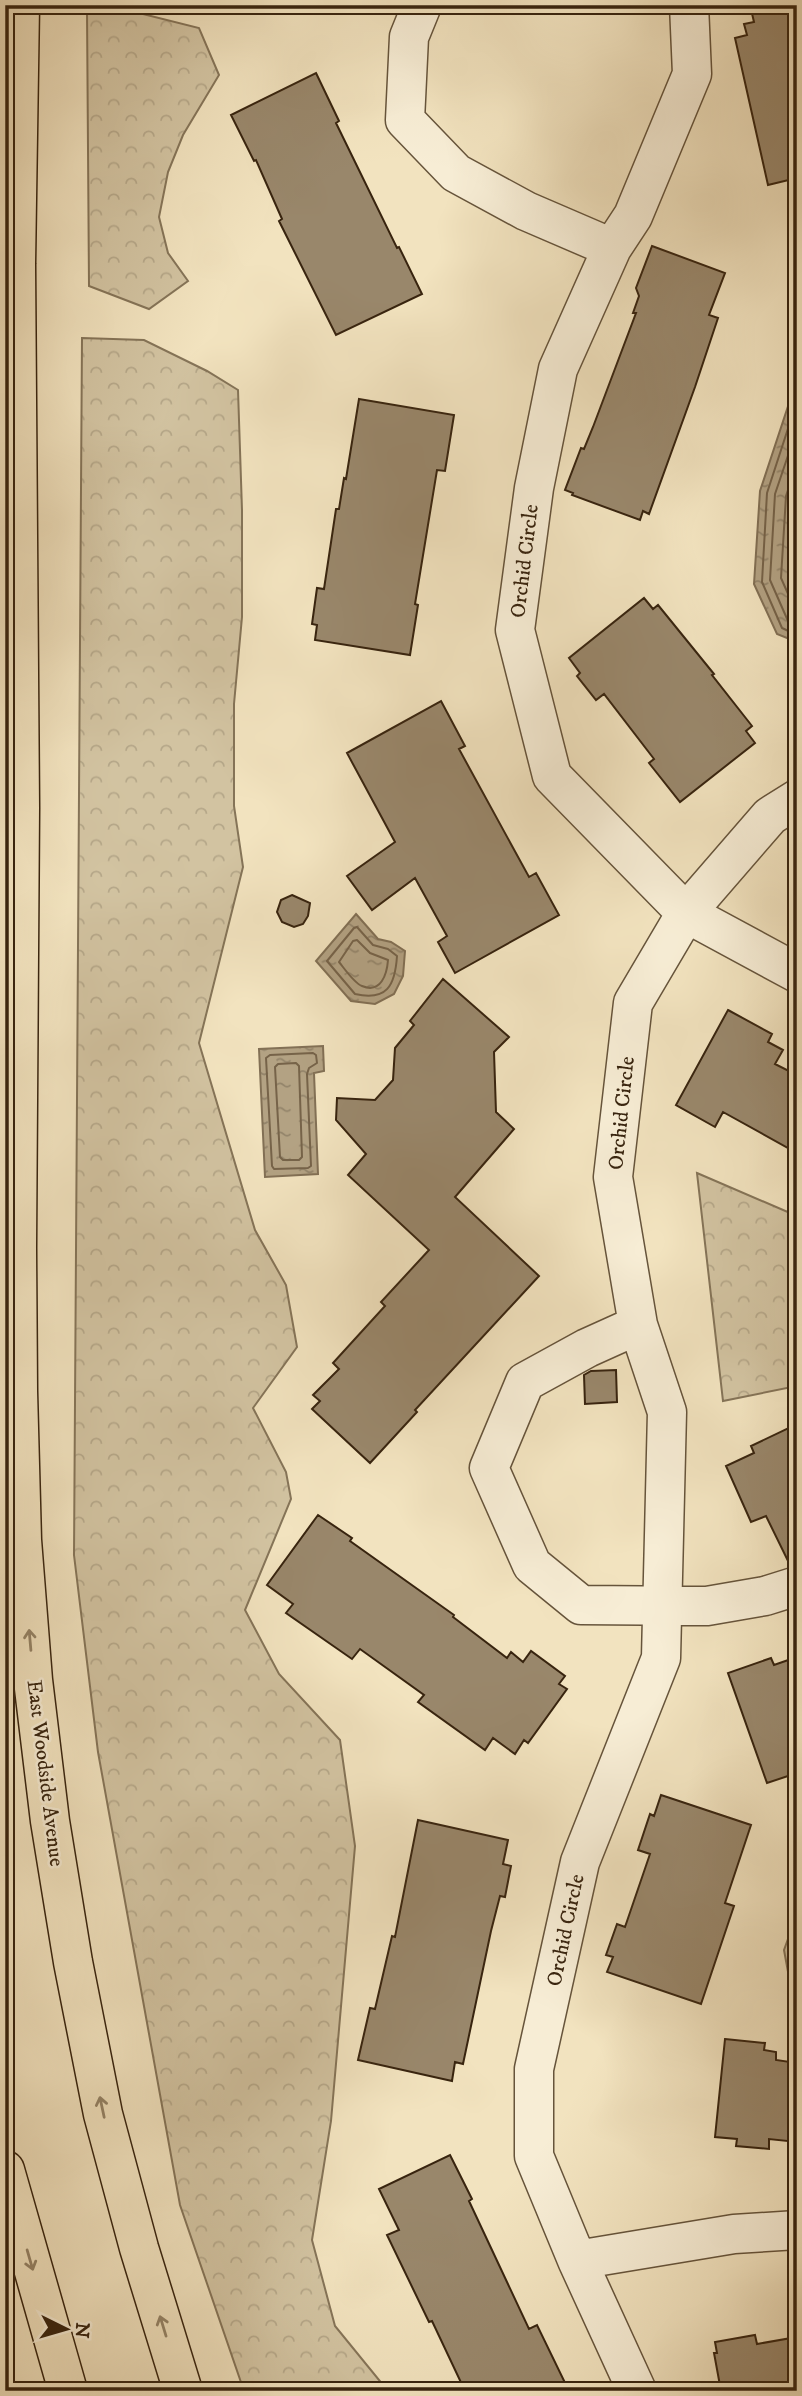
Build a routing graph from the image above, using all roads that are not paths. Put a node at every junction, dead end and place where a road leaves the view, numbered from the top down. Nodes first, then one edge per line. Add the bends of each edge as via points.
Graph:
1 (20, 5) edge
2 (422, 5) edge
3 (690, 5) edge
4 (612, 248) junction
5 (797, 799) edge
6 (686, 913) junction
7 (797, 973) edge
8 (638, 1325) junction
9 (797, 1586) edge
10 (662, 1606) junction
11 (5, 2171) edge
12 (797, 2230) edge
13 (577, 2260) junction
14 (68, 2391) edge
15 (183, 2391) edge
16 (638, 2391) edge

15 -> 1 main road, East Woodside Avenue via 103,2114 73,1962 50,1821 22,1539 17,1248
2 - 4 street via 409,37 405,120 456,173 526,211
3 - 4 street, Orchid Circle via 692,74 633,216
4 - 6 street, Orchid Circle via 558,369 534,488 515,629 552,776
5 - 6 street, Orchid Circle via 770,817
6 - 7 street, Orchid Circle
6 - 8 street, Orchid Circle via 633,1003 613,1177
8 - 10 street, Orchid Circle via 667,1412
8 - 10 street via 525,1382 489,1468 532,1565 580,1605
9 - 10 street via 707,1606
10 - 13 street, Orchid Circle via 661,1658 580,1862 534,2069 534,2157
11 -> 14 main road
12 - 13 street via 734,2234
13 - 16 street, Orchid Circle

